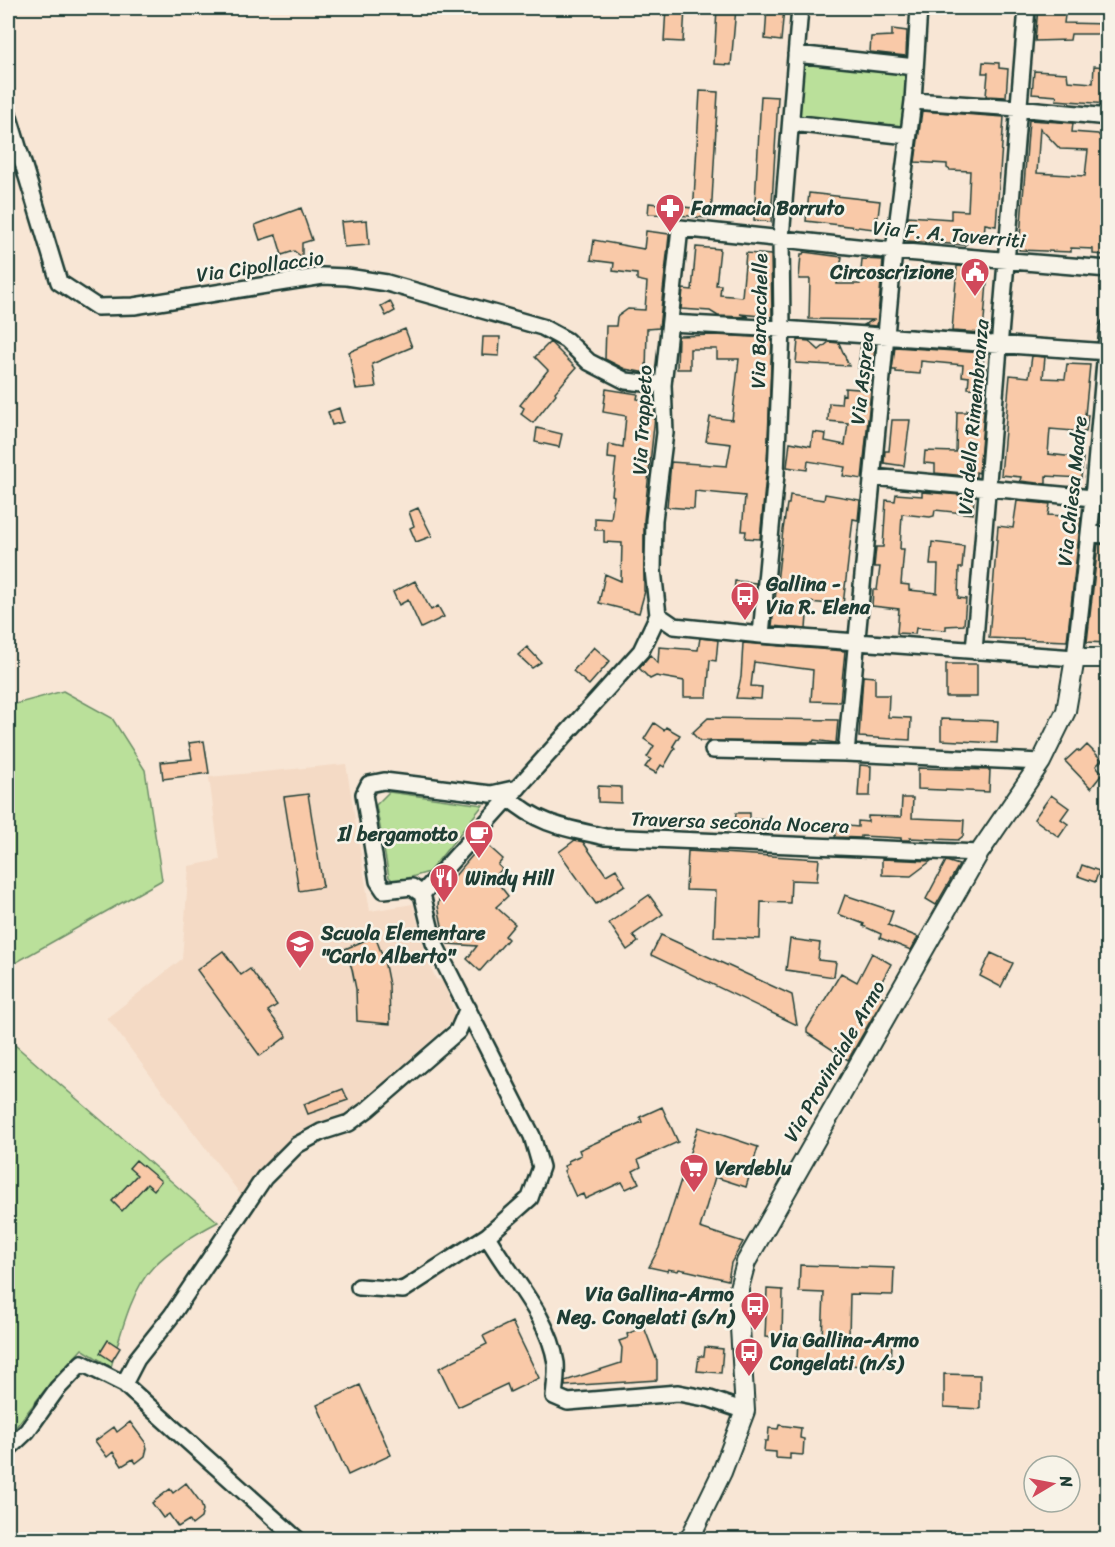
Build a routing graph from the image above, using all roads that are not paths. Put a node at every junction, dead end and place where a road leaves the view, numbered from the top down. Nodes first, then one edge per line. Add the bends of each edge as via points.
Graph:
1 (800, 8) edge
2 (919, 8) edge
3 (1027, 8) edge
4 (796, 54) junction
5 (915, 68) junction
6 (913, 101) junction
7 (1017, 108) junction
8 (8, 114) edge
9 (1107, 117) edge
10 (791, 123) junction
11 (908, 136) junction
12 (680, 228) joint
13 (781, 238) junction
14 (894, 250) junction
15 (1006, 260) junction
16 (1107, 269) edge
17 (670, 323) junction
18 (1107, 328) edge
19 (782, 329) junction
20 (887, 336) junction
21 (1000, 345) junction
22 (1107, 352) edge
23 (663, 384) junction
24 (1102, 465) edge
25 (873, 477) junction
26 (988, 488) junction
27 (1093, 498) junction
28 (1089, 534) junction
29 (1107, 535) edge
30 (658, 615) junction
31 (761, 635) junction
32 (856, 643) junction
33 (974, 651) junction
34 (1075, 658) junction
35 (1107, 658) edge
36 (713, 750) dead end
37 (846, 753) junction
38 (1041, 762) junction
39 (514, 793) junction
40 (979, 853) junction
41 (422, 894) junction
42 (468, 1008) junction
43 (487, 1236) junction
44 (359, 1287) dead end
45 (124, 1384) junction
46 (745, 1411) junction
47 (8, 1449) edge
48 (298, 1539) edge
49 (689, 1539) edge

1 - 4 street, Via Baracchelle
2 - 5 street, Via Asprea
3 - 7 street, Via della Rimembranza
4 - 5 street
4 - 10 street, Via Baracchelle
5 - 6 street, Via Asprea
6 - 7 street
6 - 11 street, Via Asprea
7 - 9 street
7 - 15 street, Via della Rimembranza
8 - 23 street, Via Cipollaccio via 59,282 97,307 134,306 323,276 347,277 387,283 542,327 566,340 589,362 626,381
10 - 11 street
10 - 13 street, Via Baracchelle
11 - 14 street, Via Asprea
12 - 13 street, Via F. A. Taverriti
12 - 17 street, Via Trappeto
13 - 14 street, Via F. A. Taverriti
13 - 19 street, Via Baracchelle
14 - 15 street, Via F. A. Taverriti
14 - 20 street, Via Asprea
15 - 16 street, Via F. A. Taverriti
15 - 21 street, Via della Rimembranza
17 - 19 street
17 - 23 street, Via Trappeto
18 - 22 street, Via Chiesa Madre
19 - 20 street
19 - 31 street, Via Baracchelle via 776,474
20 - 21 street
20 - 25 street, Via Asprea
21 - 22 street
21 - 26 street, Via della Rimembranza
22 - 24 street, Via Chiesa Madre
23 - 30 street, Via Trappeto via 665,433 654,520
24 - 27 street, Via Chiesa Madre
25 - 26 street
25 - 32 street, Via Asprea
26 - 27 street
26 - 33 street, Via della Rimembranza
27 - 28 street, Via Chiesa Madre
28 - 29 street
28 - 34 street, Via Chiesa Madre
30 - 31 street via 674,626
30 - 39 street via 641,651
31 - 32 street
32 - 33 street
32 - 37 street, Via Asprea
33 - 34 street
34 - 35 street
34 - 38 street, Via Provinciale Armo via 1066,711
36 - 37 street
37 - 38 street
38 - 40 street, Via Provinciale Armo
39 - 40 street, Traversa seconda Nocera via 524,811 545,823 605,837
39 - 41 street
39 - 41 street via 491,794 384,781 369,784 364,794 378,881 384,890 412,887
40 - 46 street, Via Provinciale Armo via 746,1262 739,1311
41 - 42 street via 434,943
42 - 43 street via 532,1136 541,1167 530,1198
42 - 45 street via 458,1031 368,1109 348,1123 297,1145 264,1178 172,1315 137,1359
43 - 44 street via 403,1290
43 - 46 street via 550,1338 556,1365 554,1396 568,1402 678,1393
45 - 47 street via 82,1363
45 - 48 street
46 - 49 street, Via Provinciale Armo via 722,1472

